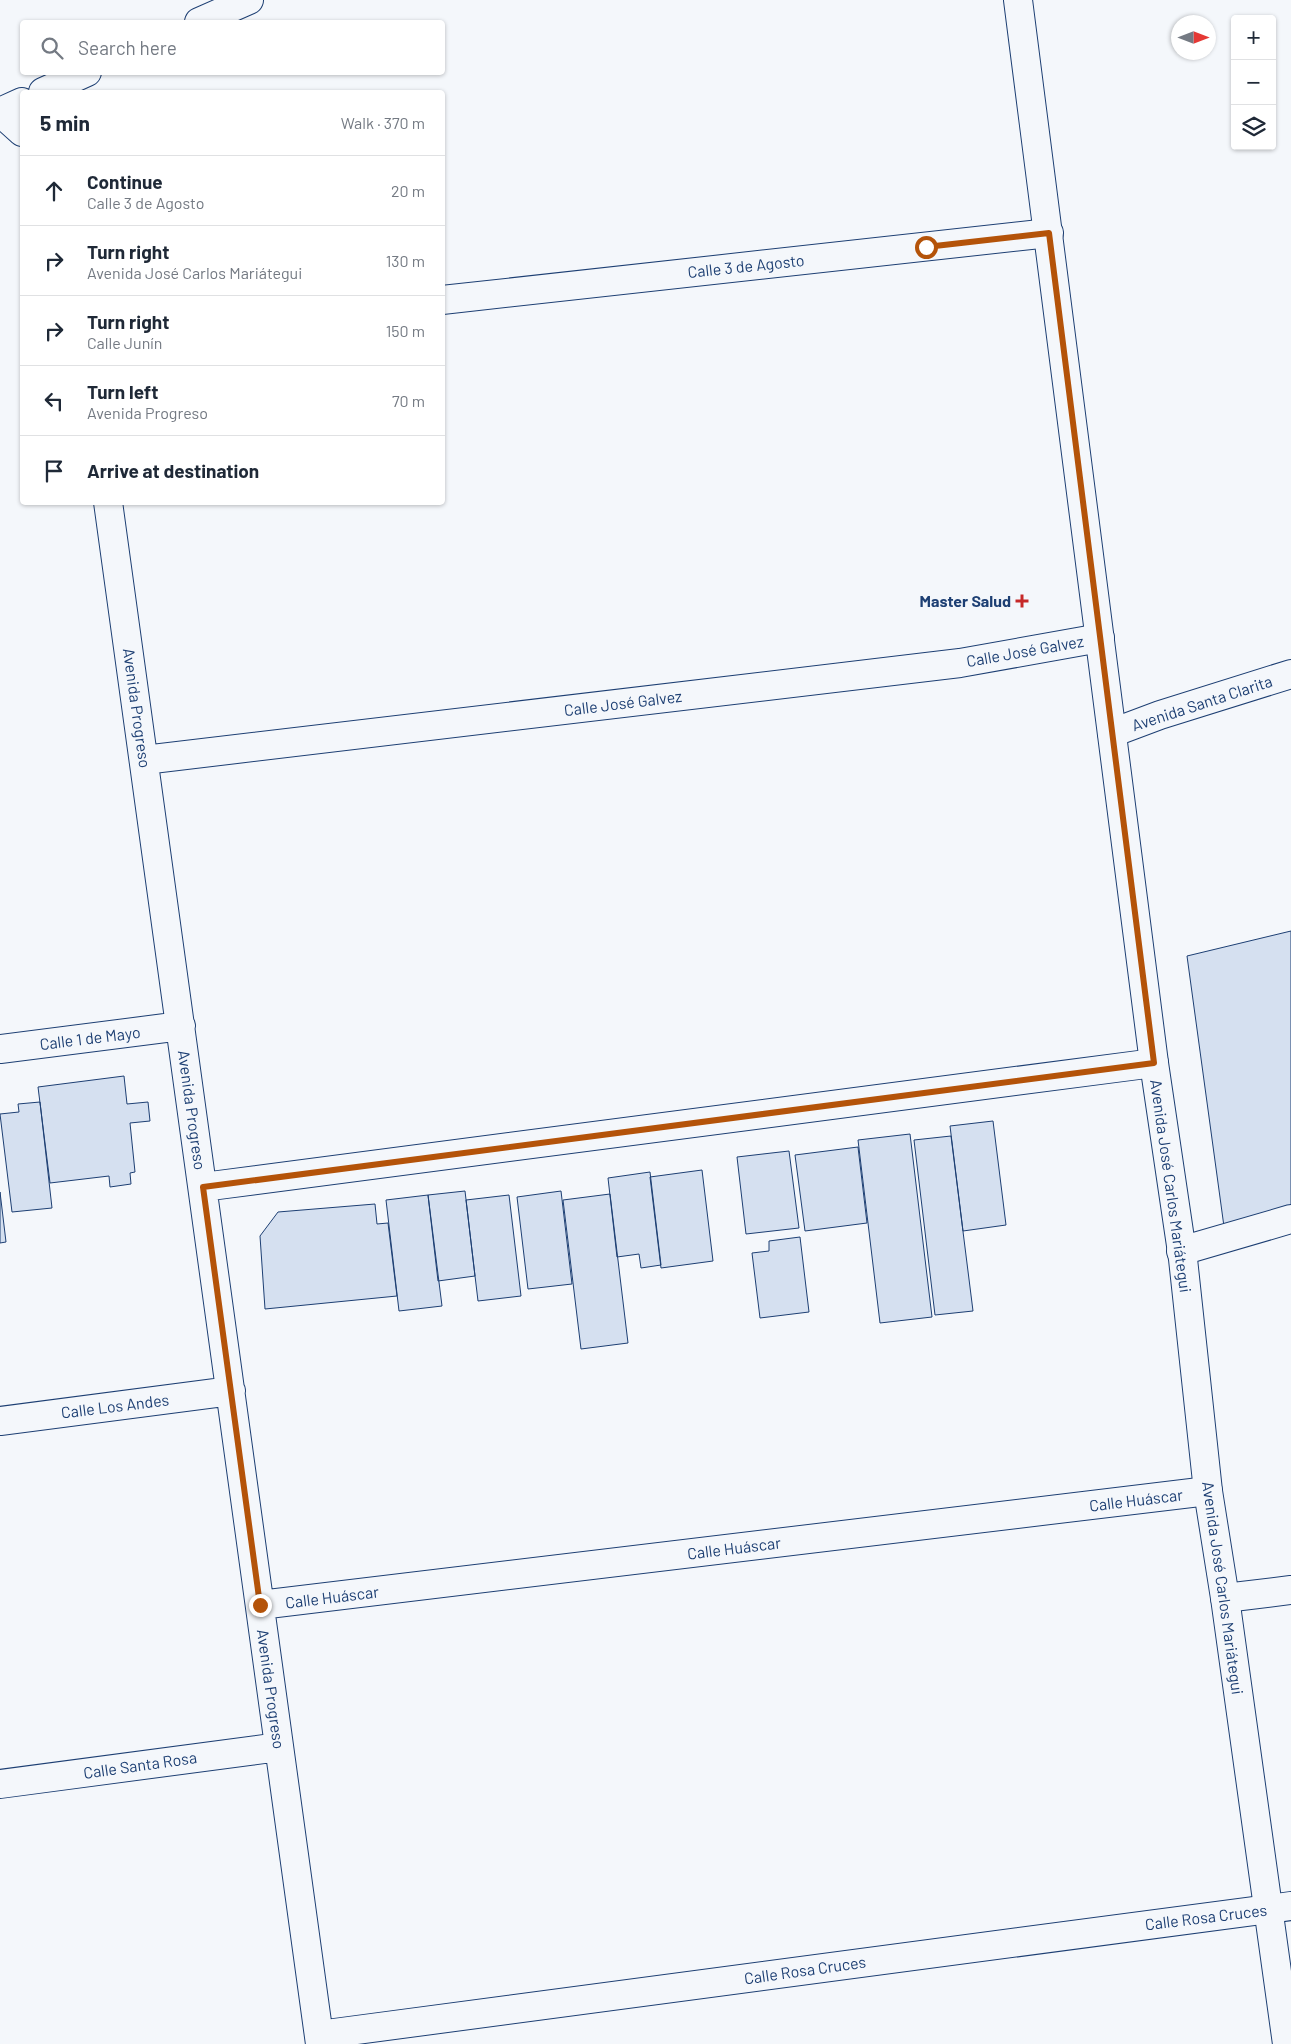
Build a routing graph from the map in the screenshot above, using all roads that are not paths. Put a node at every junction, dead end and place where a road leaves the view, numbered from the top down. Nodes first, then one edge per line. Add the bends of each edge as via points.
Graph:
1 (249, 0) edge
2 (1018, 0) edge
3 (204, 20) edge
4 (81, 75) edge
5 (48, 90) edge
6 (20, 103) edge
7 (0, 112) edge
8 (20, 130) edge
9 (1049, 233) junction
10 (445, 300) edge
11 (108, 505) edge
12 (1100, 638) junction
13 (1291, 674) edge
14 (1112, 733) junction
15 (144, 760) junction
16 (181, 1026) junction
17 (0, 1049) edge
18 (1154, 1063) junction
19 (203, 1187) junction
20 (1291, 1219) edge
21 (1181, 1251) junction
22 (231, 1392) junction
23 (0, 1421) edge
24 (1208, 1491) junction
25 (1291, 1590) edge
26 (1225, 1598) junction
27 (260, 1605) junction
28 (279, 1747) junction
29 (0, 1784) edge
30 (1279, 1908) edge
31 (319, 2039) edge
32 (1287, 2044) edge

1 - 3 street
2 - 9 street, Avenida José Carlos Mariátegui
4 - 5 street
6 - 7 street
7 - 8 street
9 - 10 street, Calle 3 de Agosto
9 - 12 street, Avenida José Carlos Mariátegui
11 - 15 street, Avenida Progreso
12 - 14 street, Avenida José Carlos Mariátegui
12 - 15 street, Calle José Galvez via 960,663
13 - 14 street, Avenida Santa Clarita
14 - 18 street, Avenida José Carlos Mariátegui
15 - 16 street, Avenida Progreso
16 - 17 street, Calle 1 de Mayo
16 - 19 street, Avenida Progreso
18 - 19 street
18 - 21 street, Avenida José Carlos Mariátegui
19 - 22 street, Avenida Progreso
20 - 21 street
21 - 24 street, Avenida José Carlos Mariátegui
22 - 23 street, Calle Los Andes
22 - 27 street, Avenida Progreso
24 - 26 street, Avenida José Carlos Mariátegui
24 - 27 street, Calle Huáscar
25 - 26 street
26 - 30 street, Avenida José Carlos Mariátegui
27 - 28 street, Avenida Progreso
28 - 29 street, Calle Santa Rosa
28 - 31 street, Avenida Progreso
30 - 31 street, Calle Rosa Cruces
30 - 32 street, Avenida José Carlos Mariátegui

